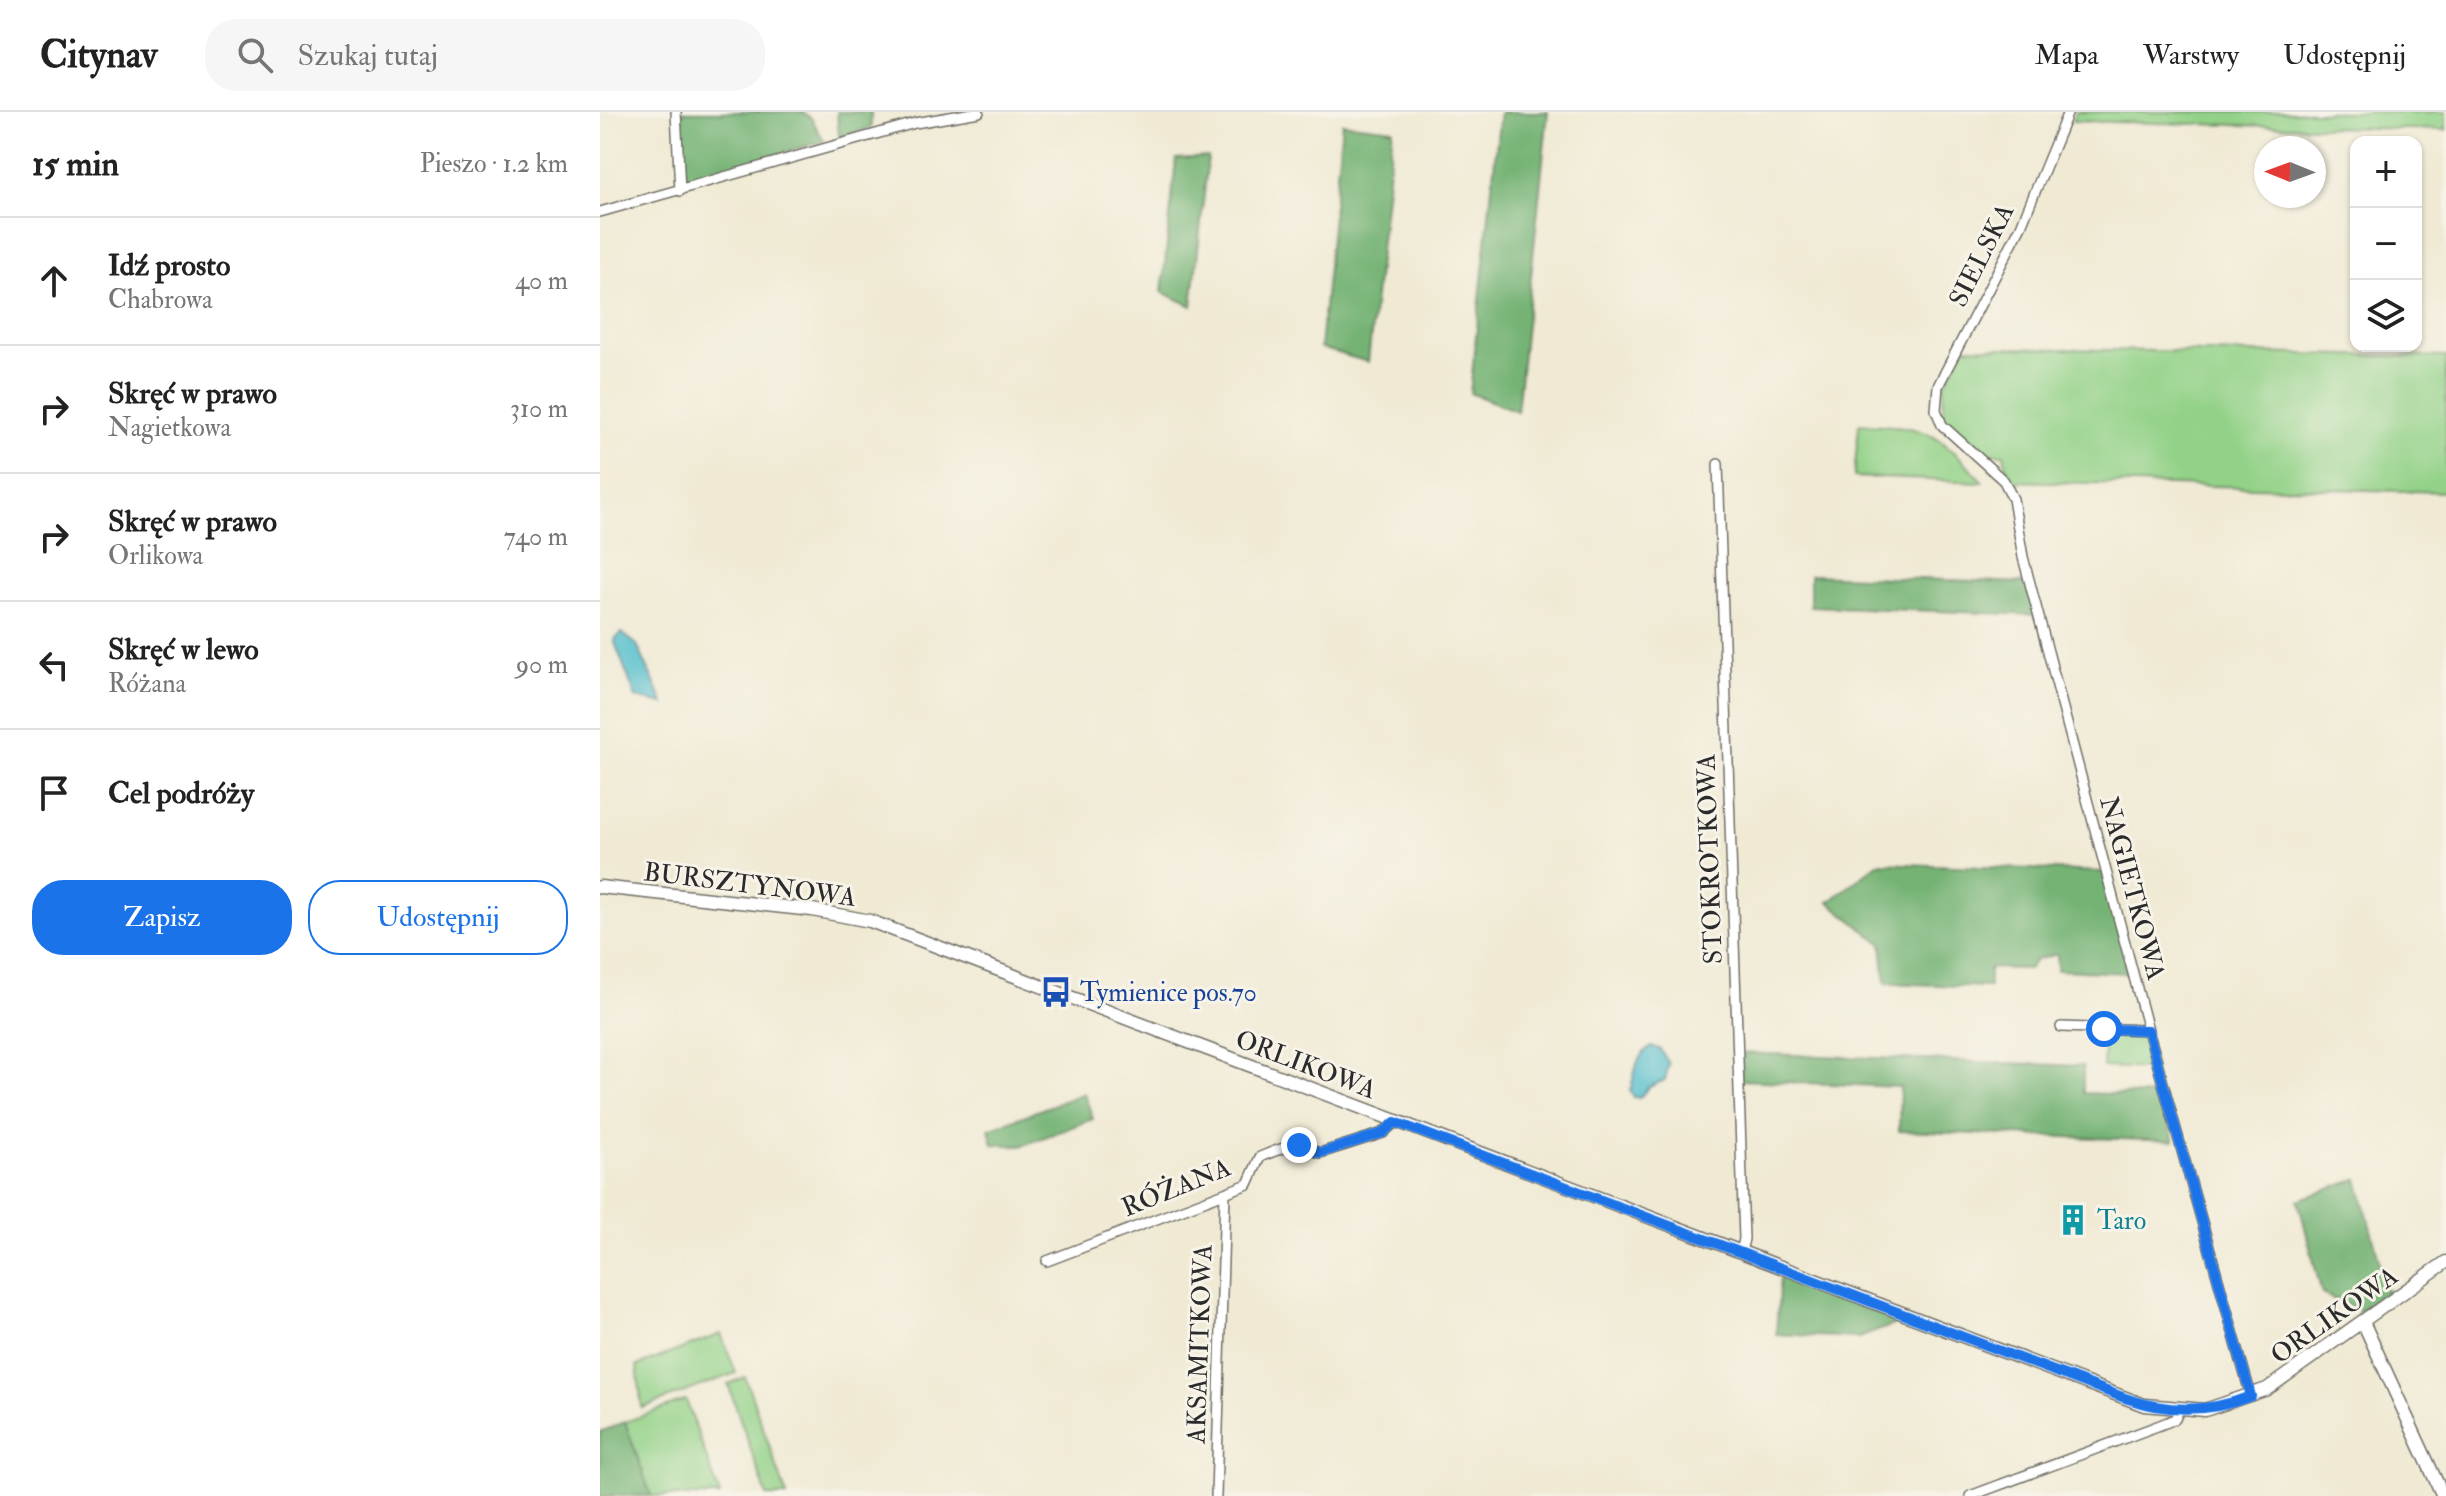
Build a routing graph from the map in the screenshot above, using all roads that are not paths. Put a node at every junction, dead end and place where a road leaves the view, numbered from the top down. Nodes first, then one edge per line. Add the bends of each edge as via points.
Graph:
1 (676, 112) edge
2 (979, 112) edge
3 (2068, 112) edge
4 (944, 115) edge
5 (680, 191) junction
6 (600, 212) edge
7 (1937, 416) joint
8 (1718, 464) dead end
9 (600, 887) edge
10 (893, 930) joint
11 (2061, 1027) dead end
12 (2148, 1030) junction
13 (1395, 1122) junction
14 (1225, 1193) junction
15 (1741, 1252) junction
16 (1047, 1261) dead end
17 (2446, 1262) edge
18 (2363, 1322) junction
19 (2251, 1396) junction
20 (2179, 1410) junction
21 (1216, 1496) edge
22 (1970, 1496) edge
23 (2443, 1496) edge

1 - 5 street
2 - 4 street
3 - 7 street, SIELSKA via 2021,226 1938,386
4 - 5 street
5 - 6 street
7 - 12 street, NAGIETKOWA via 1995,470 2013,499 2019,540
8 - 15 street, STOKROTKOWA
9 - 10 street, BURSZTYNOWA via 812,910
10 - 13 street, ORLIKOWA
11 - 12 street
12 - 19 street, NAGIETKOWA
13 - 14 street, RÓŻANA via 1383,1133 1320,1153 1299,1145 1260,1157 1248,1184
13 - 15 street, ORLIKOWA
14 - 16 street, RÓŻANA
14 - 21 street, AKSAMITKOWA
15 - 20 street, ORLIKOWA via 2125,1398
17 - 18 street, ORLIKOWA
18 - 19 street, ORLIKOWA
18 - 23 street
19 - 20 street, ORLIKOWA via 2205,1410
20 - 22 street via 2175,1419

